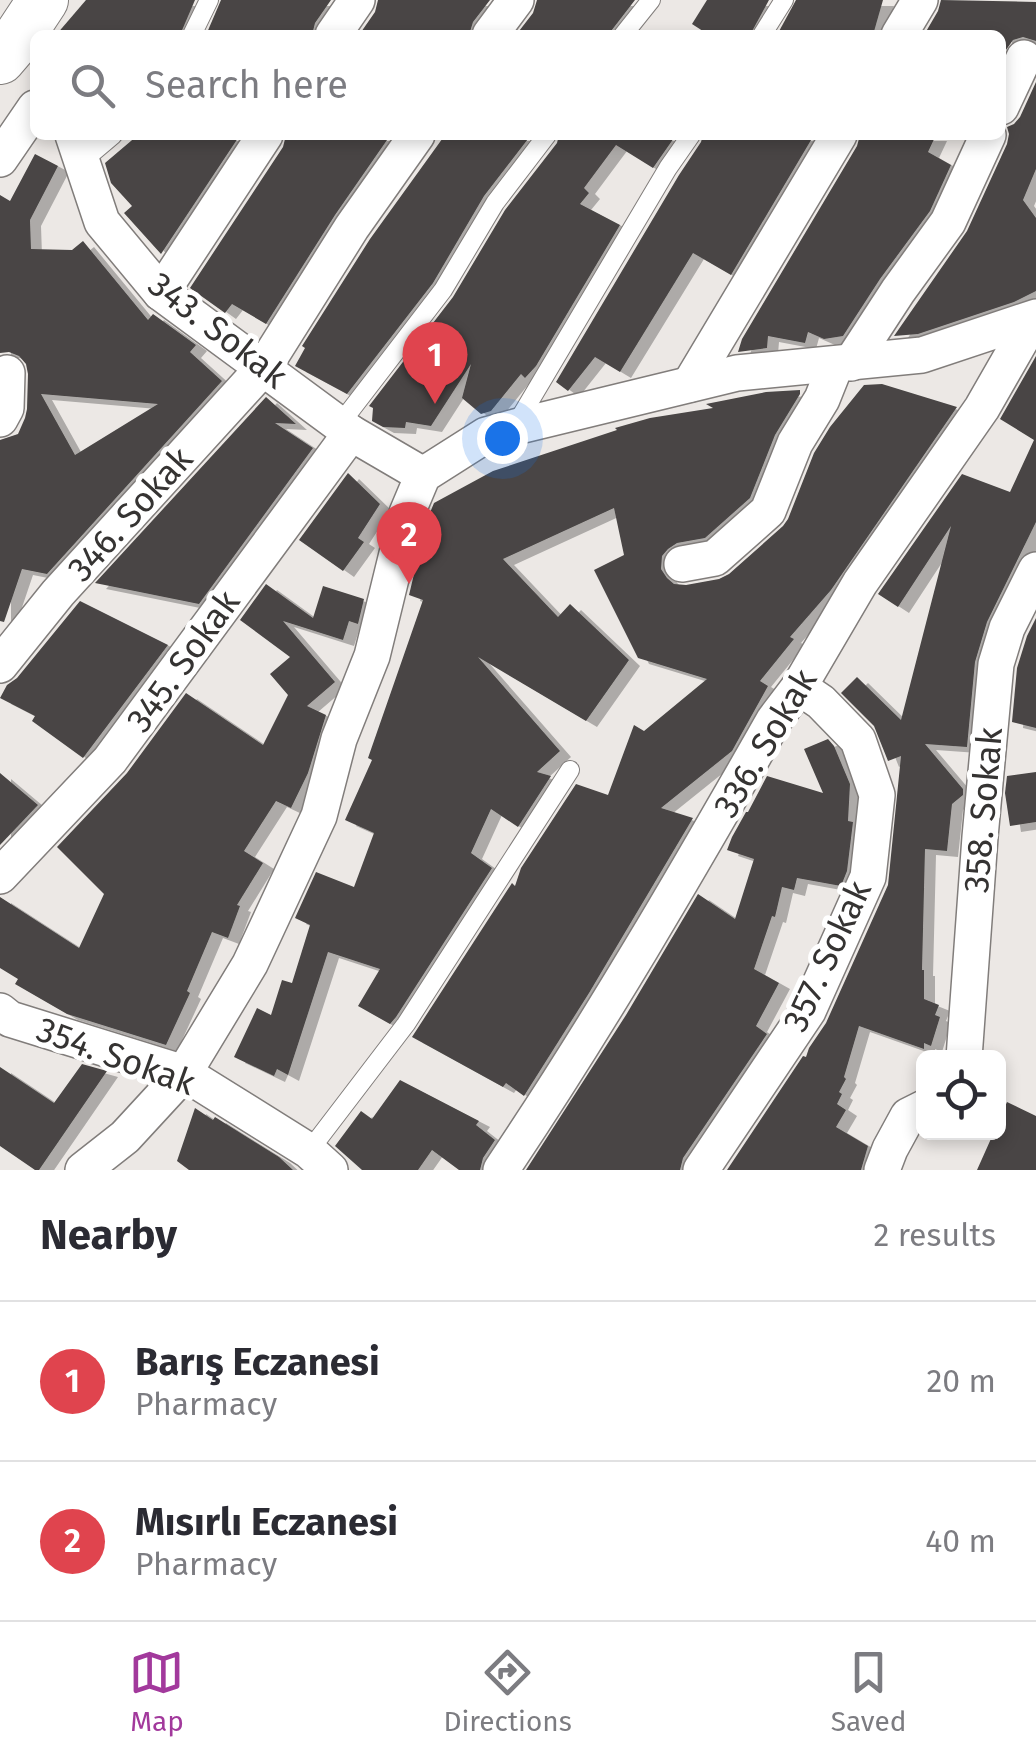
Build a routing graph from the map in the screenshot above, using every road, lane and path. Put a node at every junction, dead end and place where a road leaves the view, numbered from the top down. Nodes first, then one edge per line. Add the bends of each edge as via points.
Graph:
1 (209, 0) edge
2 (357, 0) edge
3 (516, 0) edge
4 (651, 0) edge
5 (784, 0) edge
6 (920, 0) edge
7 (42, 14) edge
8 (194, 30) edge
9 (336, 30) edge
10 (494, 30) edge
11 (627, 30) edge
12 (765, 30) edge
13 (902, 30) edge
14 (1024, 58) dead end
15 (0, 59) edge
16 (1006, 96) edge
17 (30, 115) edge
18 (262, 140) edge
19 (414, 140) edge
20 (543, 140) edge
21 (688, 140) edge
22 (836, 140) edge
23 (986, 140) edge
24 (77, 148) edge
25 (0, 159) edge
26 (161, 293) junction
27 (1034, 318) edge
28 (844, 363) junction
29 (264, 367) junction
30 (7, 372) dead end
31 (690, 384) junction
32 (0, 419) edge
33 (515, 426) junction
34 (346, 429) junction
35 (423, 475) junction
36 (682, 564) dead end
37 (1036, 570) edge
38 (0, 665) edge
39 (799, 687) junction
40 (570, 770) dead end
41 (0, 876) edge
42 (3, 1019) edge
43 (965, 1050) edge
44 (184, 1074) junction
45 (916, 1112) edge
46 (320, 1160) edge
47 (83, 1170) edge
48 (501, 1170) edge
49 (700, 1170) edge
50 (882, 1170) edge

1 - 8 lane
2 - 9 street
3 - 10 street
4 - 11 lane
5 - 12 lane
6 - 13 street
7 - 15 street
14 - 16 street
17 - 25 street
18 - 26 street
19 - 29 street, 346. Sokak
20 - 34 lane
21 - 33 lane
22 - 31 street
23 - 28 street via 948,222
24 - 26 street, 343. Sokak via 102,222
26 - 29 street, 343. Sokak
27 - 28 street via 922,355
27 - 39 street, 336. Sokak
28 - 31 street via 737,372
28 - 36 street via 795,443 768,511 716,558
29 - 34 street, 343. Sokak
29 - 38 street, 346. Sokak
30 - 32 street
31 - 33 street
33 - 35 street via 486,435
34 - 35 street, 343. Sokak
34 - 41 street, 345. Sokak via 110,760
35 - 44 street via 319,816 250,964
37 - 43 street, 358. Sokak via 996,664
39 - 48 street, 336. Sokak
39 - 49 street, 357. Sokak via 858,740 877,795 868,877 808,1010
40 - 46 lane
42 - 44 street, 354. Sokak
44 - 46 street, 354. Sokak
44 - 47 street
45 - 50 street

